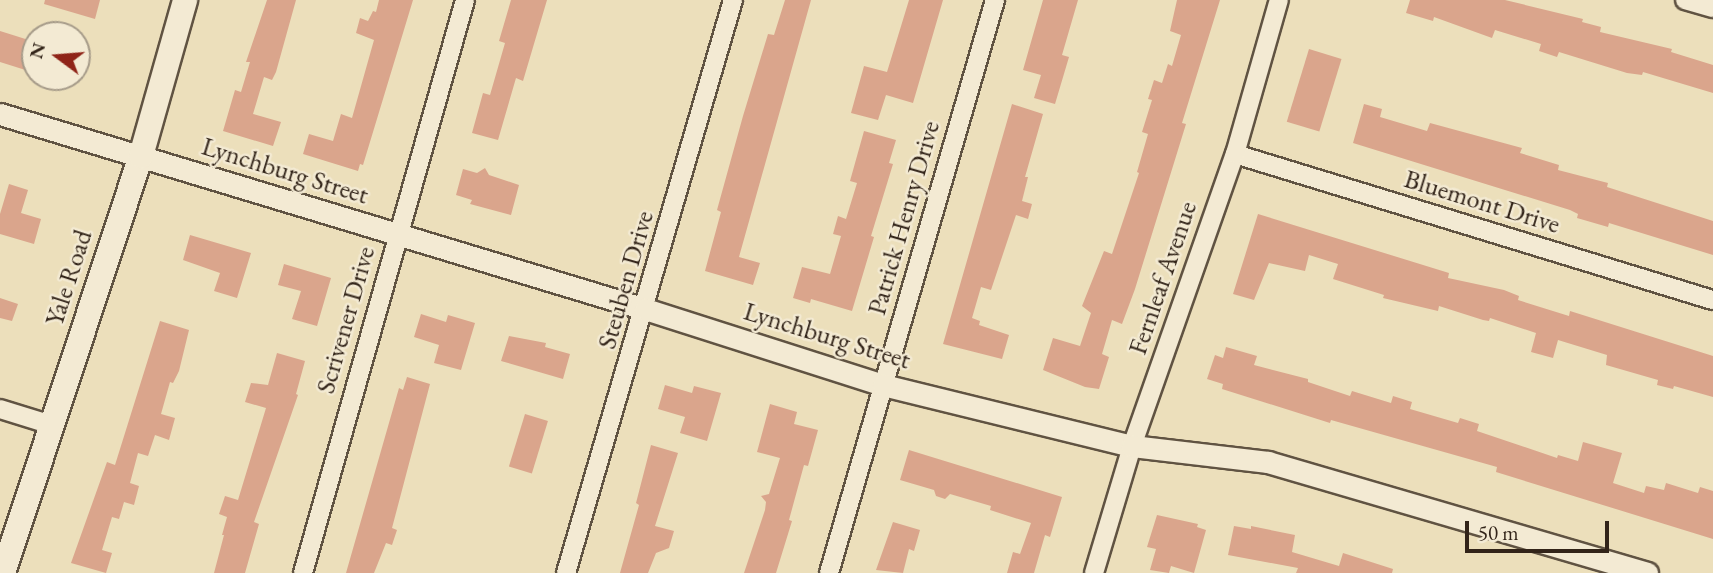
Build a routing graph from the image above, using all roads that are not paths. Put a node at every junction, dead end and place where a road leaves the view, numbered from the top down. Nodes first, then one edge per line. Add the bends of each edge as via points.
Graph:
1 (185, 0) edge
2 (465, 0) edge
3 (733, 0) edge
4 (995, 0) edge
5 (1279, 0) edge
6 (1685, 0) edge
7 (1713, 9) edge
8 (0, 114) edge
9 (1235, 154) junction
10 (141, 156) junction
11 (398, 234) junction
12 (1713, 300) edge
13 (645, 309) junction
14 (883, 385) junction
15 (0, 409) edge
16 (52, 425) junction
17 (1132, 446) junction
18 (1634, 571) edge
19 (3, 573) edge
20 (303, 573) edge
21 (566, 573) edge
22 (829, 573) edge
23 (1094, 573) edge

1 - 10 main road, Yale Road
2 - 11 street, Scrivener Drive
3 - 13 street, Steuben Drive
4 - 14 street, Patrick Henry Drive
5 - 9 street, Fernleaf Avenue
6 - 7 street
8 - 10 street, Lynchburg Street
9 - 12 street, Bluemont Drive
9 - 17 street, Fernleaf Avenue
10 - 11 street, Lynchburg Street
10 - 16 main road, Yale Road
11 - 13 street, Lynchburg Street
11 - 20 street, Scrivener Drive
13 - 14 street, Lynchburg Street
13 - 21 street, Steuben Drive
14 - 17 street, Lynchburg Street
14 - 22 street, Patrick Henry Drive
15 - 16 street
16 - 19 main road, Yale Road
17 - 18 street, Lynchburg Street via 1268,462
17 - 23 street, Fernleaf Avenue

